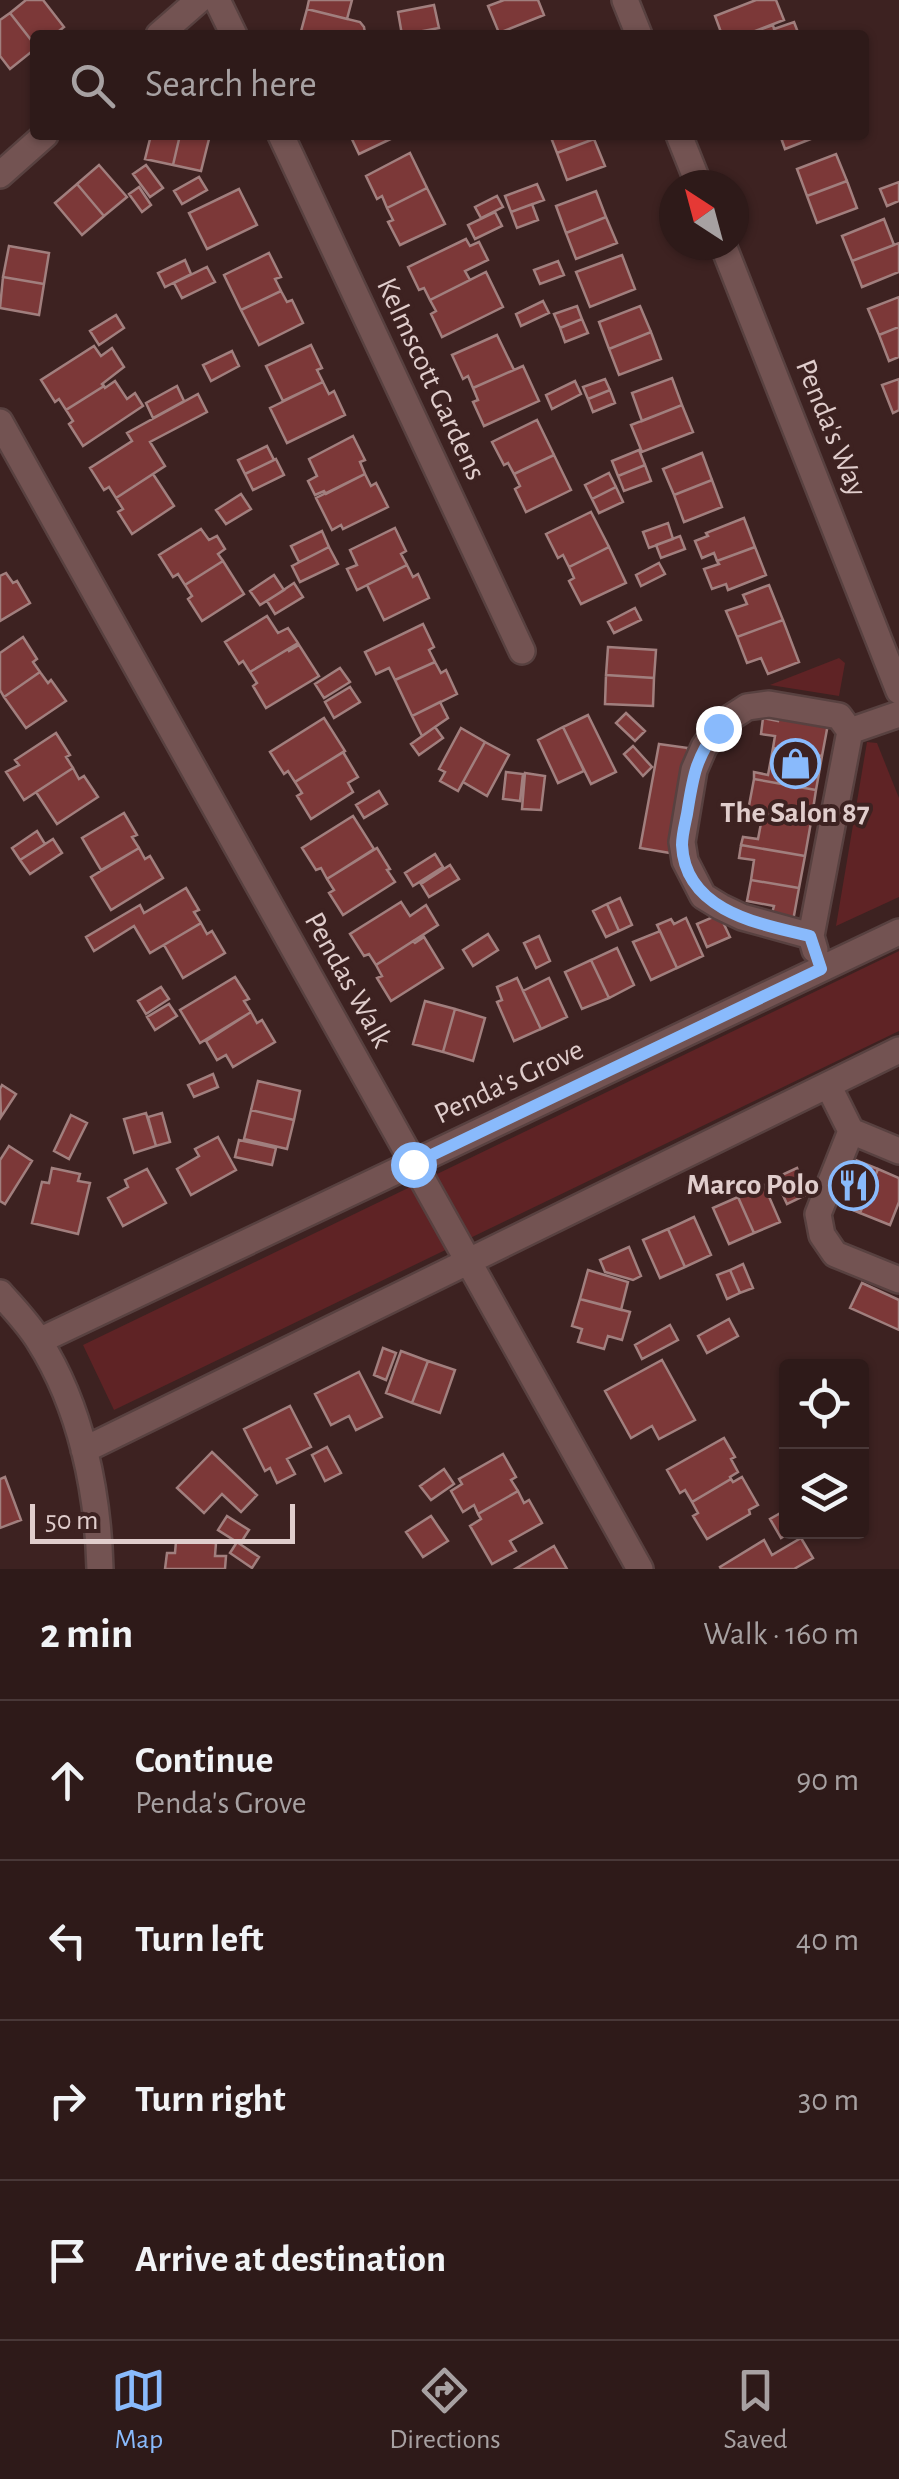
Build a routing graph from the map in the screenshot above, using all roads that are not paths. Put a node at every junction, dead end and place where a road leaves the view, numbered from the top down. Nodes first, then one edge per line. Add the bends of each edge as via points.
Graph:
1 (198, 0) edge
2 (218, 0) edge
3 (625, 0) edge
4 (165, 30) edge
5 (232, 30) edge
6 (637, 30) edge
7 (40, 140) edge
8 (283, 140) edge
9 (681, 140) edge
10 (693, 170) edge
11 (0, 175) edge
12 (729, 260) edge
13 (0, 422) edge
14 (522, 650) dead end
15 (899, 691) edge
16 (899, 714) edge
17 (850, 731) junction
18 (899, 932) edge
19 (810, 936) junction
20 (821, 969) junction
21 (899, 1050) edge
22 (828, 1084) junction
23 (851, 1131) junction
24 (899, 1151) edge
25 (413, 1164) junction
26 (468, 1261) junction
27 (852, 1261) junction
28 (899, 1280) edge
29 (840, 1286) dead end
30 (0, 1292) edge
31 (39, 1342) junction
32 (84, 1450) junction
33 (100, 1569) edge
34 (640, 1569) edge

1 - 4 street
2 - 5 street
3 - 6 street
7 - 11 street
8 - 14 street, Kelmscott Gardens
9 - 10 street
12 - 15 street, Penda's Way
13 - 25 street, Pendas Walk
16 - 17 street
17 - 19 street
17 - 19 street via 838,716 770,704 747,707 718,728 694,770 682,842 704,896 742,917
18 - 20 street, Penda's Grove
19 - 20 street
20 - 25 street, Penda's Grove
21 - 22 street
22 - 23 street
22 - 26 street
23 - 24 street
23 - 27 street via 818,1214 835,1254
25 - 26 street, Pendas Walk
25 - 31 street, Penda's Grove
26 - 32 street
26 - 34 street, Pendas Walk
27 - 28 street
27 - 29 street
30 - 31 street
31 - 32 street
32 - 33 street

